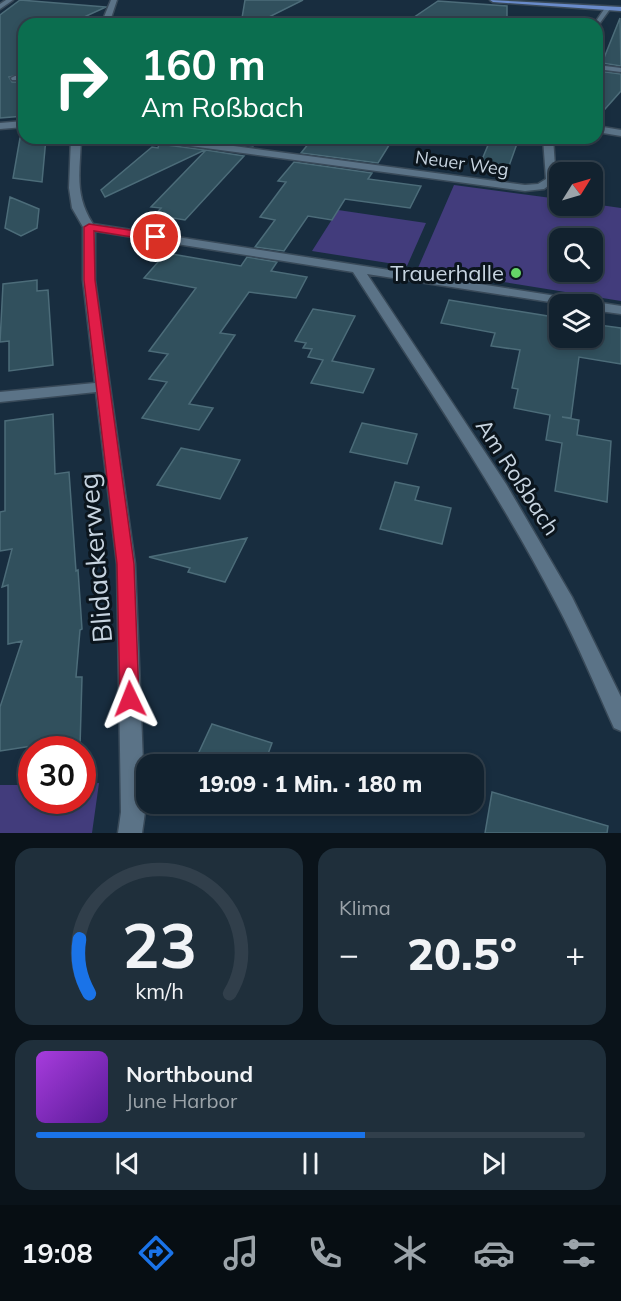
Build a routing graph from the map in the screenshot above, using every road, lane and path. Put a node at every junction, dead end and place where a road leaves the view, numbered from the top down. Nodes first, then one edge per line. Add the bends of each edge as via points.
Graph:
1 (10, 0) edge
2 (114, 0) edge
3 (493, 0) edge
4 (0, 7) edge
5 (607, 9) junction
6 (621, 9) edge
7 (107, 18) edge
8 (601, 18) edge
9 (603, 68) edge
10 (621, 70) edge
11 (18, 124) edge
12 (0, 126) edge
13 (603, 130) edge
14 (621, 133) edge
15 (76, 144) edge
16 (198, 144) edge
17 (548, 144) edge
18 (89, 227) junction
19 (357, 268) junction
20 (549, 298) edge
21 (603, 308) edge
22 (621, 310) edge
23 (104, 387) junction
24 (0, 397) edge
25 (621, 721) edge
26 (130, 833) edge

1 - 4 street
2 - 7 street
3 - 5 main road
5 - 6 main road
5 - 8 street
9 - 10 street
11 - 12 street
13 - 14 street
15 - 18 street, Blidackerweg via 77,208
16 - 17 street, Neuer Weg via 525,188 540,187 551,180
18 - 19 street
18 - 23 street, Blidackerweg via 89,280
19 - 20 street
19 - 25 street, Am Roßbach via 538,548 597,662
21 - 22 street
23 - 24 street
23 - 26 street, Blidackerweg via 126,564 133,812

